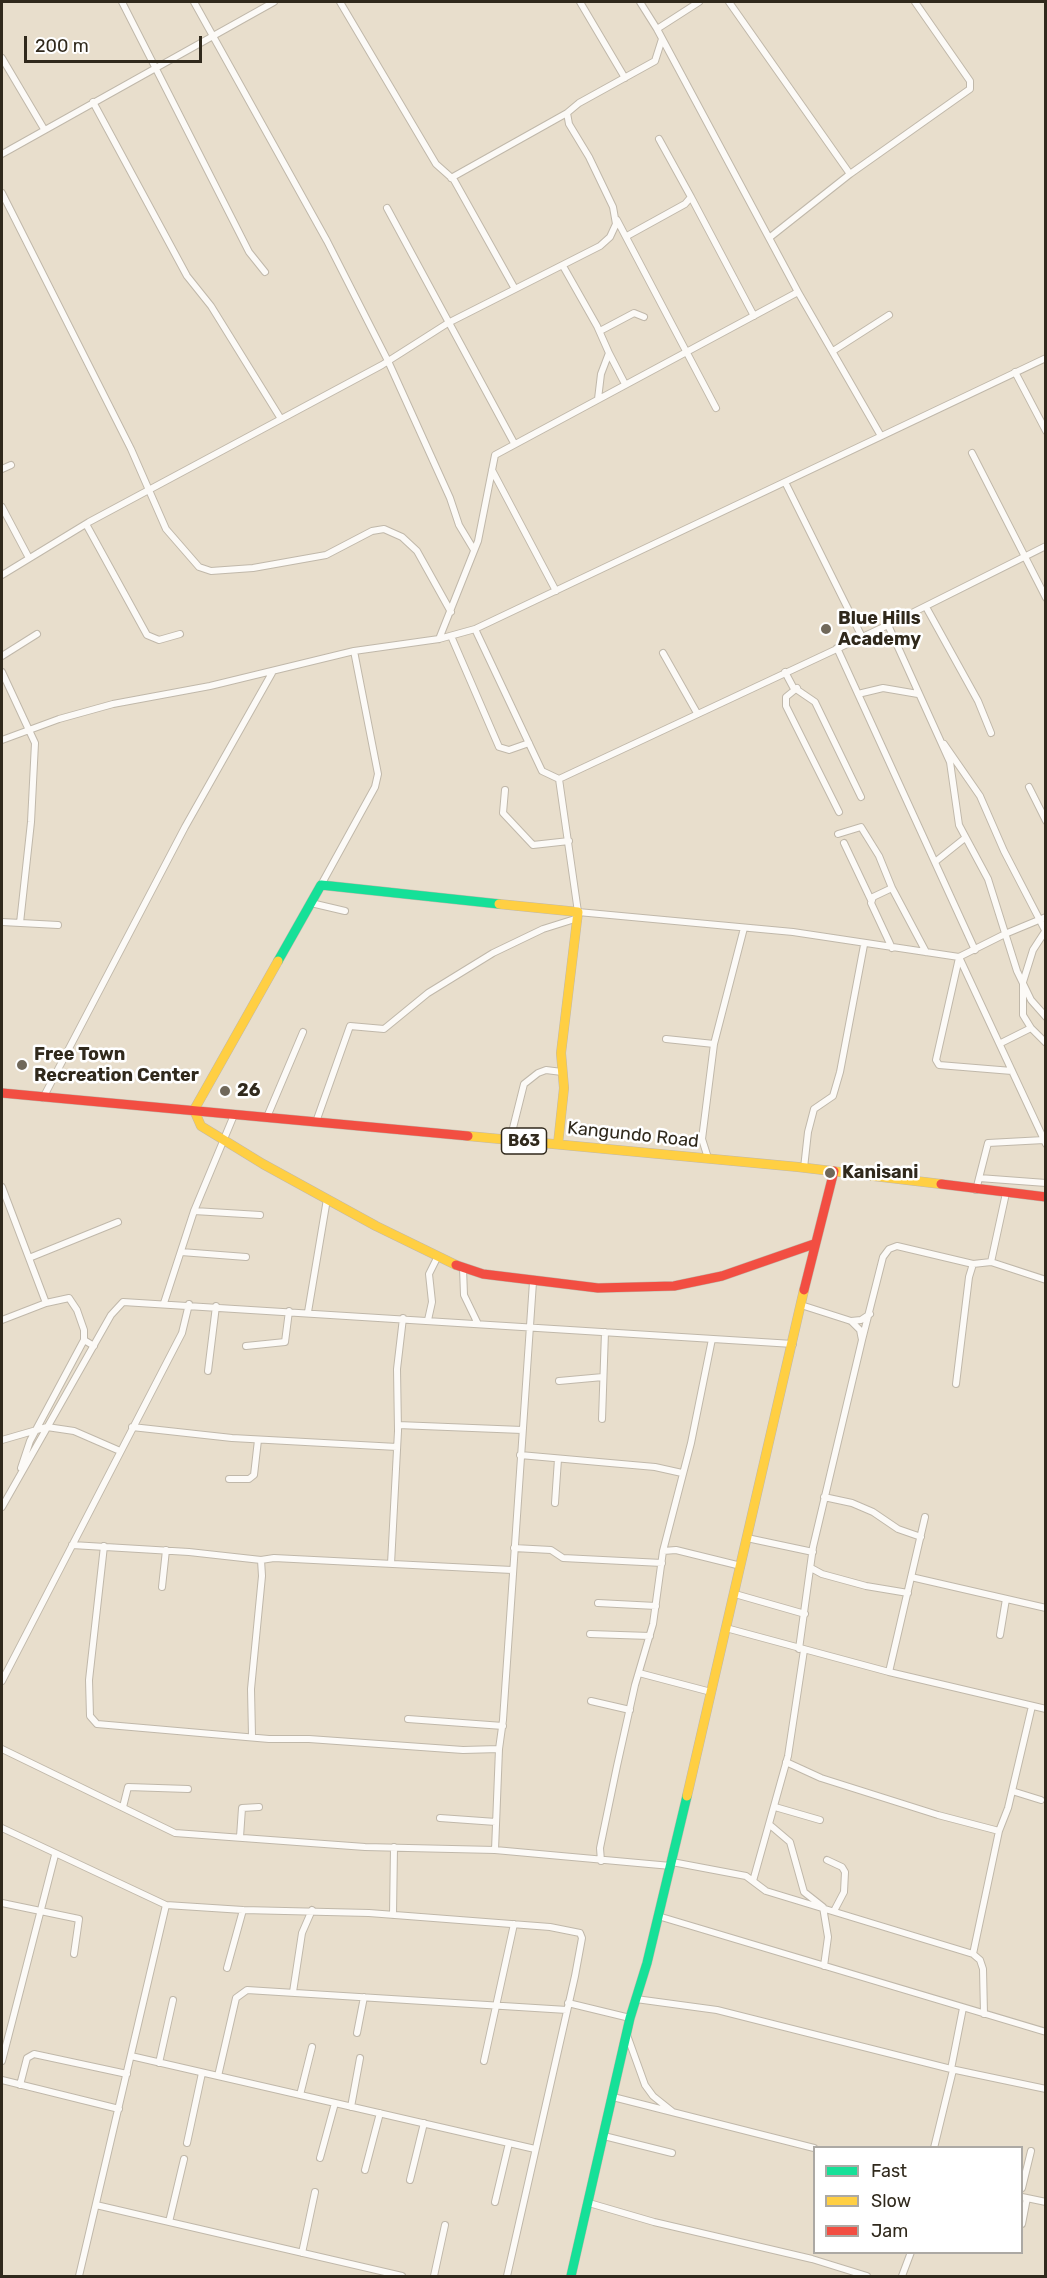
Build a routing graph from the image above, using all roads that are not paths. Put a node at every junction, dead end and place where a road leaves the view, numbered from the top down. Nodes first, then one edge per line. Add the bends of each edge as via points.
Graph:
1 (122, 2) edge
2 (194, 2) edge
3 (274, 2) edge
4 (340, 2) edge
5 (580, 2) edge
6 (640, 2) edge
7 (699, 2) edge
8 (729, 2) edge
9 (915, 2) edge
10 (657, 29) junction
11 (212, 35) junction
12 (662, 39) junction
13 (2, 58) edge
14 (156, 67) junction
15 (626, 78) junction
16 (93, 102) junction
17 (567, 113) junction
18 (44, 129) junction
19 (658, 139) dead end
20 (2, 154) edge
21 (850, 174) junction
22 (451, 178) junction
23 (2, 193) edge
24 (691, 197) junction
25 (387, 208) dead end
26 (616, 218) junction
27 (627, 236) junction
28 (769, 238) junction
29 (563, 266) junction
30 (266, 272) dead end
31 (515, 289) junction
32 (798, 292) junction
33 (889, 315) dead end
34 (754, 316) junction
35 (644, 317) dead end
36 (448, 323) junction
37 (600, 331) junction
38 (832, 351) junction
39 (609, 352) junction
40 (684, 352) junction
41 (1046, 358) edge
42 (388, 361) junction
43 (1015, 372) junction
44 (625, 384) junction
45 (598, 399) junction
46 (716, 408) dead end
47 (281, 419) junction
48 (1046, 431) edge
49 (881, 436) junction
50 (514, 443) junction
51 (972, 453) dead end
52 (11, 465) dead end
53 (491, 467) junction
54 (2, 470) edge
55 (785, 482) junction
56 (148, 491) junction
57 (2, 507) edge
58 (86, 524) junction
59 (1046, 546) edge
60 (474, 550) junction
61 (1025, 556) junction
62 (29, 558) junction
63 (2, 575) edge
64 (556, 591) junction
65 (1046, 598) edge
66 (926, 607) junction
67 (451, 612) junction
68 (888, 625) junction
69 (475, 629) junction
70 (37, 634) dead end
71 (180, 634) dead end
72 (451, 636) junction
73 (862, 637) junction
74 (439, 639) junction
75 (837, 648) junction
76 (354, 651) junction
77 (663, 653) dead end
78 (2, 656) edge
79 (2, 672) edge
80 (785, 672) junction
81 (272, 673) junction
82 (797, 688) junction
83 (858, 694) junction
84 (918, 694) junction
85 (698, 713) junction
86 (29, 730) junction
87 (992, 733) dead end
88 (939, 736) junction
89 (2, 740) edge
90 (529, 742) junction
91 (559, 779) junction
92 (1029, 787) dead end
93 (505, 790) dead end
94 (861, 796) dead end
95 (840, 812) dead end
96 (1046, 821) edge
97 (837, 834) dead end
98 (965, 838) junction
99 (569, 841) junction
100 (844, 843) dead end
101 (935, 862) junction
102 (321, 885) junction
103 (892, 888) junction
104 (871, 900) junction
105 (312, 903) junction
106 (345, 911) dead end
107 (578, 915) junction
108 (1043, 918) edge
109 (2, 922) edge
110 (20, 923) junction
111 (58, 925) dead end
112 (744, 928) junction
113 (1045, 931) edge
114 (1005, 934) junction
115 (864, 945) junction
116 (892, 948) junction
117 (975, 950) junction
118 (926, 952) junction
119 (959, 957) junction
120 (1023, 982) junction
121 (1046, 1017) edge
122 (1031, 1028) junction
123 (303, 1032) dead end
124 (666, 1039) dead end
125 (1000, 1043) junction
126 (1046, 1043) edge
127 (714, 1044) junction
128 (1012, 1071) junction
129 (562, 1072) junction
130 (2, 1093) edge
131 (42, 1098) junction
132 (194, 1110) junction
133 (235, 1114) junction
134 (267, 1118) junction
135 (316, 1122) junction
136 (223, 1140) junction
137 (510, 1140) junction
138 (1045, 1142) edge
139 (558, 1144) junction
140 (709, 1160) junction
141 (804, 1168) junction
142 (834, 1172) junction
143 (979, 1178) junction
144 (1046, 1183) edge
145 (2, 1187) edge
146 (976, 1190) junction
147 (1006, 1193) junction
148 (1046, 1197) edge
149 (327, 1199) junction
150 (194, 1211) junction
151 (260, 1215) dead end
152 (118, 1222) dead end
153 (814, 1244) junction
154 (181, 1252) junction
155 (438, 1256) junction
156 (246, 1257) dead end
157 (29, 1258) junction
158 (991, 1262) junction
159 (973, 1264) junction
160 (463, 1268) junction
161 (1046, 1280) edge
162 (533, 1282) junction
163 (46, 1303) junction
164 (164, 1303) junction
165 (189, 1305) junction
166 (801, 1305) junction
167 (216, 1306) junction
168 (289, 1311) junction
169 (308, 1312) junction
170 (870, 1314) junction
171 (403, 1318) junction
172 (2, 1320) edge
173 (428, 1320) junction
174 (851, 1321) junction
175 (478, 1324) junction
176 (530, 1328) junction
177 (605, 1332) junction
178 (712, 1339) junction
179 (84, 1340) junction
180 (862, 1340) junction
181 (793, 1344) junction
182 (94, 1346) junction
183 (246, 1346) dead end
184 (208, 1371) dead end
185 (603, 1377) junction
186 (559, 1381) dead end
187 (956, 1384) dead end
188 (602, 1419) dead end
189 (398, 1425) junction
190 (48, 1427) junction
191 (132, 1427) junction
192 (37, 1428) junction
193 (522, 1430) junction
194 (2, 1440) edge
195 (258, 1440) junction
196 (397, 1447) junction
197 (120, 1451) junction
198 (520, 1455) junction
199 (558, 1459) junction
200 (682, 1473) junction
201 (20, 1474) junction
202 (229, 1479) dead end
203 (824, 1497) junction
204 (555, 1503) dead end
205 (2, 1507) edge
206 (924, 1517) dead end
207 (921, 1537) junction
208 (747, 1538) junction
209 (72, 1545) junction
210 (104, 1546) junction
211 (514, 1548) junction
212 (166, 1550) junction
213 (663, 1551) junction
214 (813, 1552) junction
215 (261, 1560) junction
216 (662, 1563) junction
217 (391, 1564) junction
218 (741, 1566) junction
219 (811, 1568) junction
220 (512, 1570) junction
221 (911, 1577) junction
222 (162, 1587) dead end
223 (908, 1593) junction
224 (735, 1594) junction
225 (1006, 1599) junction
226 (598, 1603) dead end
227 (656, 1606) junction
228 (1046, 1608) edge
229 (805, 1614) junction
230 (726, 1628) junction
231 (590, 1634) dead end
232 (1000, 1635) dead end
233 (650, 1636) junction
234 (802, 1649) junction
235 (889, 1672) junction
236 (639, 1673) junction
237 (2, 1681) edge
238 (711, 1692) junction
239 (591, 1701) dead end
240 (1032, 1706) junction
241 (1046, 1709) edge
242 (630, 1710) junction
243 (408, 1719) dead end
244 (502, 1726) junction
245 (252, 1736) junction
246 (2, 1749) edge
247 (499, 1749) junction
248 (786, 1762) junction
249 (188, 1789) dead end
250 (1012, 1791) junction
251 (1041, 1800) dead end
252 (123, 1807) junction
253 (259, 1807) dead end
254 (775, 1807) junction
255 (440, 1818) dead end
256 (820, 1820) dead end
257 (496, 1822) junction
258 (770, 1825) junction
259 (2, 1828) edge
260 (999, 1831) junction
261 (240, 1837) junction
262 (394, 1847) junction
263 (495, 1850) junction
264 (55, 1855) junction
265 (827, 1860) dead end
266 (602, 1861) junction
267 (671, 1864) junction
268 (753, 1881) junction
269 (2, 1903) edge
270 (166, 1905) junction
271 (823, 1907) junction
272 (243, 1910) junction
273 (312, 1910) junction
274 (40, 1911) junction
275 (834, 1911) junction
276 (393, 1915) junction
277 (658, 1916) junction
278 (514, 1924) junction
279 (973, 1953) junction
280 (74, 1954) dead end
281 (824, 1966) junction
282 (227, 1968) dead end
283 (293, 1992) junction
284 (364, 1997) junction
285 (636, 1999) junction
286 (173, 2000) dead end
287 (494, 2005) junction
288 (568, 2006) junction
289 (963, 2008) junction
290 (984, 2014) junction
291 (630, 2018) junction
292 (1046, 2032) edge
293 (357, 2033) dead end
294 (626, 2035) junction
295 (312, 2047) dead end
296 (131, 2056) junction
297 (360, 2058) dead end
298 (2, 2061) edge
299 (484, 2061) dead end
300 (159, 2063) junction
301 (952, 2070) junction
302 (202, 2073) junction
303 (127, 2074) junction
304 (218, 2076) junction
305 (2, 2080) edge
306 (20, 2085) junction
307 (1046, 2089) edge
308 (300, 2095) junction
309 (612, 2097) junction
310 (335, 2103) junction
311 (351, 2107) junction
312 (119, 2109) junction
313 (380, 2113) junction
314 (674, 2113) junction
315 (424, 2123) junction
316 (604, 2136) junction
317 (187, 2143) dead end
318 (509, 2143) junction
319 (934, 2146) edge
320 (813, 2148) edge
321 (535, 2149) junction
322 (1031, 2151) dead end
323 (672, 2153) dead end
324 (320, 2158) dead end
325 (184, 2159) dead end
326 (365, 2170) dead end
327 (410, 2181) dead end
328 (1023, 2184) edge
329 (315, 2192) dead end
330 (1024, 2198) edge
331 (495, 2202) dead end
332 (1046, 2202) edge
333 (589, 2203) junction
334 (96, 2205) junction
335 (169, 2222) junction
336 (445, 2225) dead end
337 (302, 2253) junction
338 (911, 2254) edge
339 (864, 2276) edge
340 (79, 2277) edge
341 (402, 2277) edge
342 (434, 2277) edge
343 (507, 2277) edge
344 (571, 2277) edge
345 (902, 2277) edge

1 - 14 street
2 - 11 street
3 - 11 street
4 - 22 street via 436,164
5 - 15 street
6 - 10 street
7 - 10 street
8 - 21 street
9 - 21 street via 970,81 970,89
10 - 12 street
11 - 14 street
11 - 42 street via 327,241
12 - 15 street via 655,61
12 - 28 street
13 - 18 street
14 - 16 street
14 - 30 street via 249,252
15 - 17 street
16 - 18 street
16 - 47 street via 187,276 211,306
17 - 22 street
17 - 26 street via 568,124 590,157
18 - 20 street
19 - 24 street
21 - 28 street
22 - 31 street
23 - 56 street via 131,449
24 - 27 street
24 - 34 street
25 - 36 street
26 - 27 street
26 - 29 street via 605,242
27 - 40 street
28 - 32 street
29 - 31 street
29 - 37 street
31 - 36 street
32 - 34 street
32 - 38 street
33 - 38 street
34 - 40 street
35 - 37 street via 628,314
36 - 42 street
36 - 50 street
37 - 39 street
38 - 49 street
39 - 44 street
39 - 45 street
40 - 44 street
40 - 46 street
41 - 43 street
42 - 47 street
42 - 60 street via 459,525
43 - 48 street
43 - 49 street
44 - 45 street
45 - 50 street
47 - 56 street
49 - 55 street
50 - 53 street via 495,455
51 - 61 street
52 - 54 street
53 - 60 street via 488,497
53 - 64 street
55 - 64 street
55 - 73 street
56 - 58 street
56 - 67 street via 166,530 206,571 253,568 326,555 372,531 391,531 417,551
57 - 62 street
58 - 62 street
58 - 71 street via 147,635 159,640
59 - 61 street
60 - 67 street
61 - 65 street
61 - 66 street
62 - 63 street
64 - 69 street
66 - 68 street
66 - 87 street
67 - 74 street
68 - 73 street
68 - 84 street
69 - 72 street
69 - 90 street
70 - 78 street
72 - 74 street
72 - 90 street via 499,747 509,750
73 - 75 street
74 - 76 street
75 - 80 street
75 - 83 street
76 - 81 street
76 - 102 street via 378,774 375,787
77 - 85 street
79 - 86 street
80 - 82 street via 790,684
80 - 85 street
81 - 86 street via 113,704
81 - 131 street
82 - 94 street via 815,702
82 - 95 street via 786,697 786,706
83 - 84 street via 883,688
83 - 101 street
84 - 88 street
85 - 91 street
86 - 89 street
86 - 110 street via 35,743 35,762
88 - 98 street via 950,762 956,812
88 - 108 street via 980,796 1004,851
90 - 91 street via 542,771
91 - 99 street
92 - 96 street
93 - 99 street via 503,813 532,845
97 - 103 street via 861,827 867,832
98 - 101 street
98 - 114 street via 988,879
99 - 107 street
100 - 104 street
101 - 117 street
102 - 105 main road
102 - 107 main road
103 - 104 street
103 - 118 street
104 - 116 street
105 - 106 street
105 - 132 main road
107 - 112 street
107 - 129 main road via 563,1029
107 - 135 street via 493,953 423,996 384,1029 350,1026
108 - 113 street
108 - 114 street
109 - 110 street
110 - 111 street
112 - 115 street
112 - 127 street
113 - 120 street via 1033,950
114 - 117 street
114 - 120 street
115 - 116 street
115 - 141 street via 840,1072 833,1096 814,1109
116 - 118 street
117 - 119 street
118 - 119 street
119 - 125 street
119 - 128 street via 936,1060 939,1065
120 - 121 street via 1031,1000
120 - 122 street via 1023,1015
122 - 125 street
122 - 126 street
123 - 134 street
124 - 127 street
125 - 128 street
127 - 140 street via 702,1139
128 - 138 street
129 - 137 street via 546,1070 524,1084
129 - 139 main road
130 - 131 main road, Kangundo Road / B63
131 - 132 main road, Kangundo Road / B63
132 - 133 main road, Kangundo Road / B63
132 - 136 main road via 201,1126
133 - 134 main road, Kangundo Road / B63
133 - 136 street
134 - 135 main road, Kangundo Road / B63
135 - 137 main road, Kangundo Road / B63
136 - 149 main road
136 - 150 street
137 - 139 main road, Kangundo Road / B63
138 - 143 street via 988,1143
139 - 140 main road, Kangundo Road / B63
140 - 141 main road, Kangundo Road / B63
141 - 142 main road, Kangundo Road / B63
142 - 146 main road, Kangundo Road / B63
142 - 153 main road
143 - 144 street
143 - 146 street
145 - 157 street
146 - 147 main road, Kangundo Road / B63
147 - 148 main road, Kangundo Road / B63
147 - 158 street
149 - 155 main road
149 - 169 street
150 - 151 street
150 - 154 street
152 - 157 street
153 - 162 main road via 722,1276 674,1286 598,1288
153 - 166 main road
154 - 156 street
154 - 164 street
155 - 160 main road
155 - 173 street via 429,1274 432,1302
157 - 163 street
158 - 159 street
158 - 161 street
159 - 170 street via 897,1246 889,1249 883,1257
159 - 187 street
160 - 162 main road
160 - 175 street via 464,1295
162 - 176 street
163 - 172 street
163 - 179 street via 72,1300
164 - 165 street
164 - 182 street via 123,1302
165 - 167 street
165 - 191 street via 182,1332
166 - 174 street
166 - 181 main road
167 - 168 street
167 - 184 street
168 - 169 street
168 - 183 street via 288,1340
169 - 171 street
170 - 174 street
170 - 180 street
171 - 173 street
171 - 189 street via 397,1369
173 - 175 street
174 - 180 street via 860,1330
175 - 176 street
176 - 177 street
176 - 193 street
177 - 178 street
177 - 185 street
178 - 181 street
178 - 200 street
179 - 182 street
179 - 192 street
180 - 203 street
181 - 208 main road
182 - 190 street
185 - 186 street
185 - 188 street
189 - 193 street
189 - 196 street
190 - 192 street
190 - 197 street via 74,1431
190 - 201 street
191 - 195 street
191 - 197 street
192 - 194 street
192 - 201 street via 24,1454
193 - 198 street
195 - 196 street
195 - 202 street via 254,1475 249,1479
196 - 217 street
197 - 209 street
198 - 199 street
198 - 211 street
199 - 200 street
199 - 204 street
200 - 213 street
201 - 205 street
203 - 207 street via 852,1503
203 - 214 street
206 - 207 street
207 - 221 street
208 - 214 street
208 - 218 main road
209 - 210 street
209 - 237 street
210 - 212 street
210 - 245 street via 89,1680 93,1721 101,1726
211 - 216 street via 551,1550 563,1558
211 - 220 street
212 - 215 street
212 - 222 street
213 - 216 street
213 - 218 street via 676,1550
214 - 219 street
215 - 217 street
215 - 245 street via 251,1689
216 - 227 street
217 - 220 street
218 - 224 main road
219 - 223 street via 858,1584
219 - 229 street
220 - 244 street
221 - 223 street
221 - 225 street
223 - 235 street
224 - 229 street
224 - 230 main road
225 - 228 street
225 - 232 street
226 - 227 street
227 - 233 street
229 - 234 street
230 - 234 street
230 - 238 main road
231 - 233 street
233 - 236 street
234 - 235 street
234 - 248 street
235 - 240 street
236 - 238 street
236 - 242 street
238 - 267 main road
239 - 242 street
240 - 241 street
240 - 250 street
242 - 266 street via 601,1841
243 - 244 street
244 - 247 street
245 - 247 street
246 - 252 street
247 - 257 street
248 - 254 street
248 - 260 street via 842,1784
249 - 252 street via 128,1787
250 - 251 street
250 - 260 street
252 - 261 street via 175,1833
253 - 261 street via 242,1808
254 - 256 street
254 - 258 street
255 - 257 street
257 - 263 street
258 - 268 street
258 - 271 street via 790,1842 804,1892
259 - 264 street
260 - 279 street
261 - 262 street
262 - 263 street
262 - 276 street
263 - 266 street
264 - 270 street
264 - 274 street
265 - 275 street via 845,1872 844,1892
266 - 267 street
267 - 268 street via 746,1876
267 - 277 main road
268 - 271 street via 766,1891
269 - 274 street
270 - 272 street
270 - 296 street
271 - 275 street
271 - 281 street via 828,1937
272 - 273 street
272 - 282 street
273 - 276 street
273 - 283 street via 302,1933
274 - 280 street via 79,1920
274 - 298 street
275 - 279 street
276 - 278 street
277 - 281 street
277 - 285 main road
278 - 287 street
278 - 288 street via 580,1933
279 - 290 street via 983,1970
281 - 289 street
283 - 284 street
283 - 304 street via 240,1993
284 - 287 street
284 - 293 street
285 - 291 main road
285 - 301 street via 717,2010
286 - 300 street
287 - 288 street
287 - 299 street
288 - 291 street
288 - 321 street
289 - 290 street
289 - 301 street
290 - 292 street
291 - 294 main road
294 - 309 main road
294 - 314 street via 645,2085
295 - 308 street
296 - 300 street
296 - 303 street
297 - 311 street
300 - 302 street
301 - 307 street
301 - 319 street
302 - 304 street
302 - 317 street
303 - 306 street via 34,2054 27,2058
303 - 312 street
304 - 308 street
305 - 306 street
306 - 312 street
308 - 310 street
309 - 314 street
309 - 316 main road
310 - 311 street
310 - 324 street
311 - 313 street
312 - 334 street
313 - 315 street
313 - 326 street
314 - 320 street
315 - 318 street
315 - 327 street
316 - 323 street
316 - 333 main road
318 - 321 street
318 - 331 street
321 - 343 street
322 - 328 street
325 - 335 street
329 - 337 street
330 - 332 street
333 - 339 street via 812,2259
333 - 344 main road
334 - 335 street
334 - 340 street
335 - 337 street
336 - 342 street
337 - 341 street
338 - 345 street

